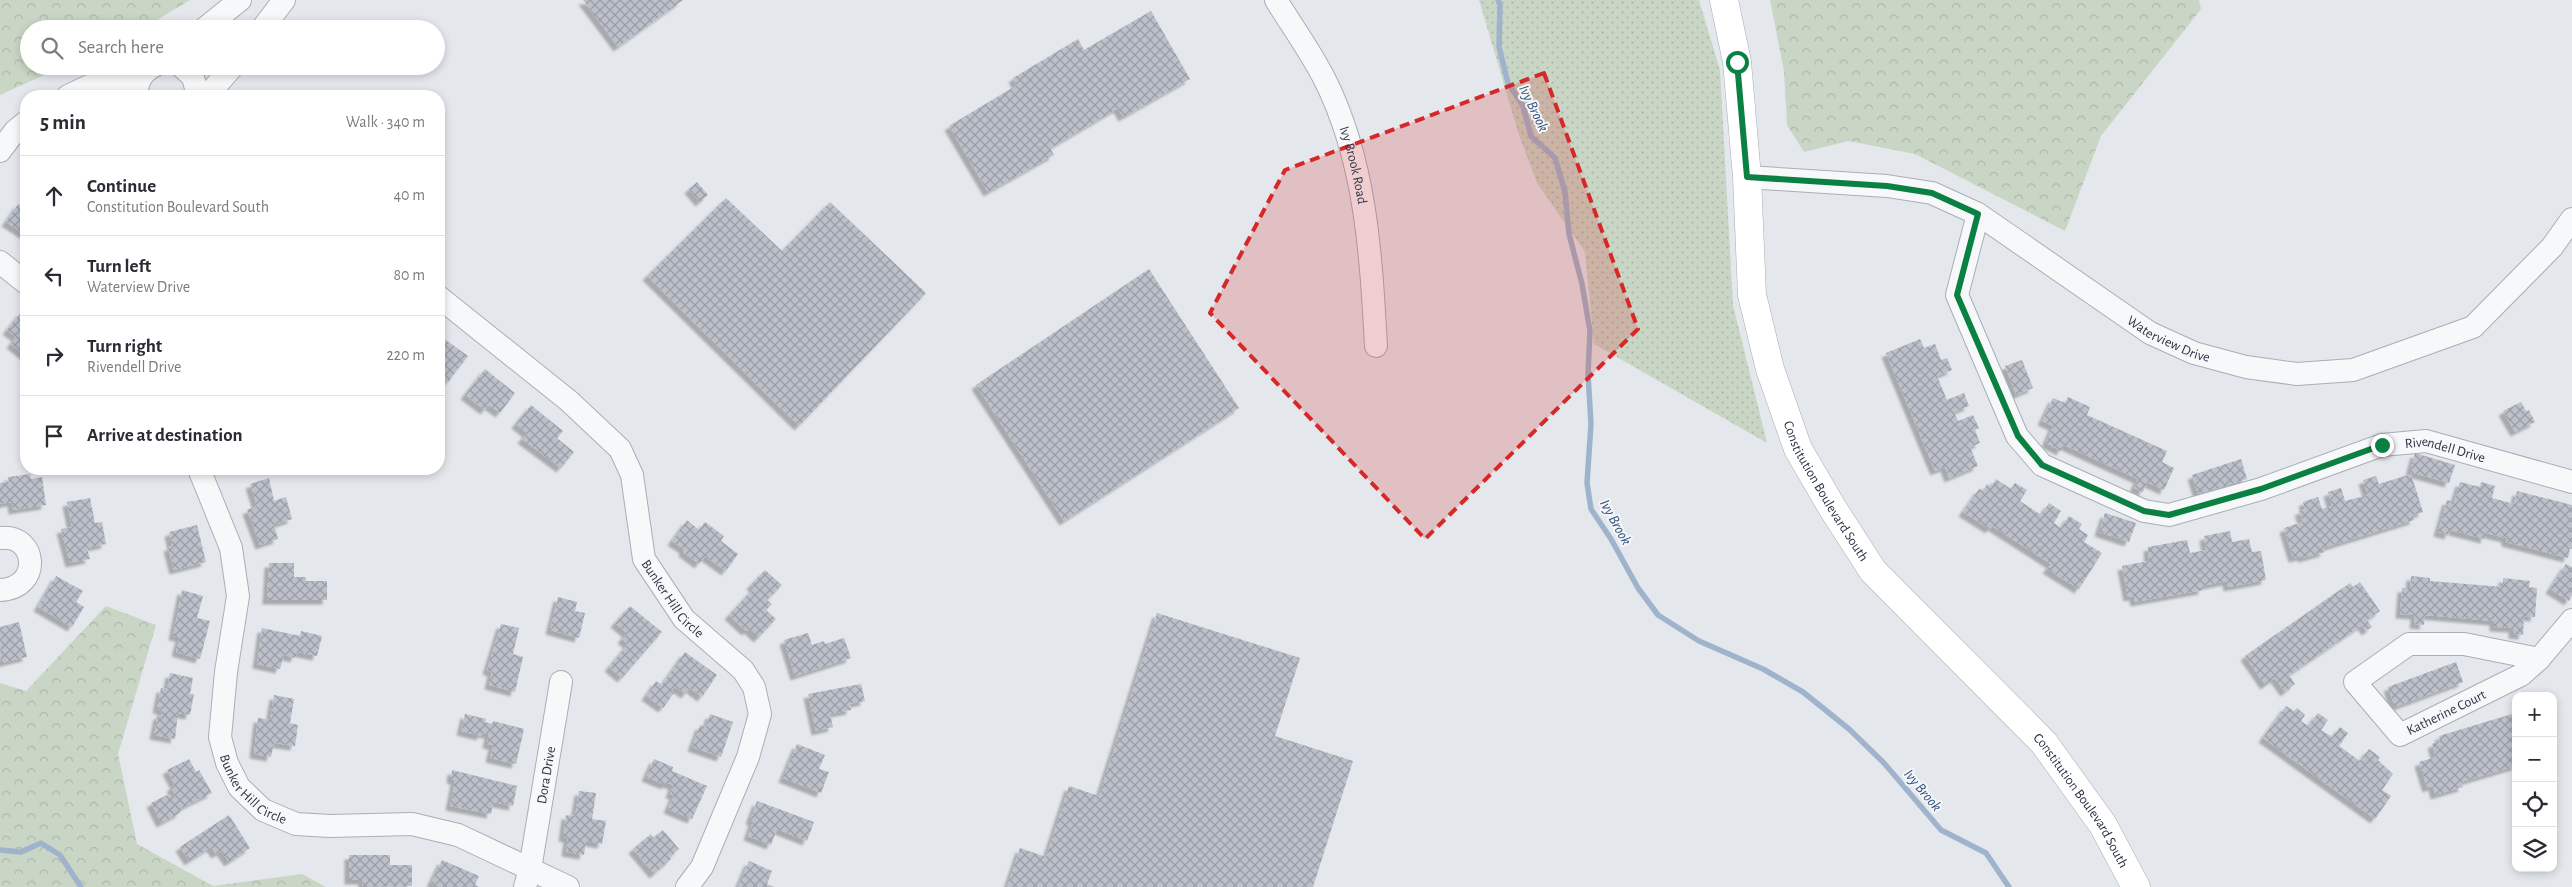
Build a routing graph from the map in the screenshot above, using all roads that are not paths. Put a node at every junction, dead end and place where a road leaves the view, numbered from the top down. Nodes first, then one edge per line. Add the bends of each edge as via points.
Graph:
1 (240, 0) edge
2 (284, 0) edge
3 (1276, 0) edge
4 (1724, 0) edge
5 (215, 20) edge
6 (269, 20) edge
7 (192, 75) edge
8 (225, 75) edge
9 (146, 76) edge
10 (81, 90) edge
11 (197, 90) edge
12 (212, 90) edge
13 (20, 127) edge
14 (0, 151) edge
15 (1747, 177) junction
16 (1978, 214) junction
17 (2572, 219) edge
18 (0, 262) edge
19 (20, 278) edge
20 (445, 303) edge
21 (1376, 346) dead end
22 (201, 475) edge
23 (2572, 482) edge
24 (0, 538) edge
25 (0, 590) edge
26 (2572, 620) edge
27 (2539, 659) junction
28 (561, 682) dead end
29 (528, 878) edge
30 (568, 887) edge
31 (687, 887) edge
32 (2136, 887) edge

1 - 5 street
2 - 6 street
3 - 21 street, Ivy Brook Road via 1324,78 1354,160 1372,259
4 - 15 main road, Constitution Boulevard South via 1737,62
7 - 11 street
8 - 12 street
9 - 10 street
13 - 14 street
15 - 16 street, Waterview Drive via 1887,186 1932,193
15 - 32 main road, Constitution Boulevard South via 1752,295 1770,369 1798,448 1832,509 1873,571 2044,744 2103,825
16 - 17 street, Waterview Drive via 2150,333 2194,353 2246,367 2297,374 2353,370 2473,327 2552,247
16 - 23 street, Rivendell Drive via 1957,295 2018,436 2042,465 2144,511 2169,515 2261,489 2382,445 2426,441
18 - 19 street
20 - 31 street, Bunker Hill Circle via 569,401 620,449 632,475 644,560 684,619 743,670 754,688 760,714 748,757 702,867
22 - 29 street, Bunker Hill Circle via 231,548 238,596 220,737 227,763 239,786 263,810 296,824 412,824 458,835
24 - 25 street via 8,537 20,542 29,553 31,567 25,580 14,588
26 - 27 street, Katherine Court
27 - 27 street, Katherine Court via 2464,644 2409,644 2355,682 2400,735 2521,675
28 - 29 street, Dora Drive
29 - 30 street, Bunker Hill Circle

